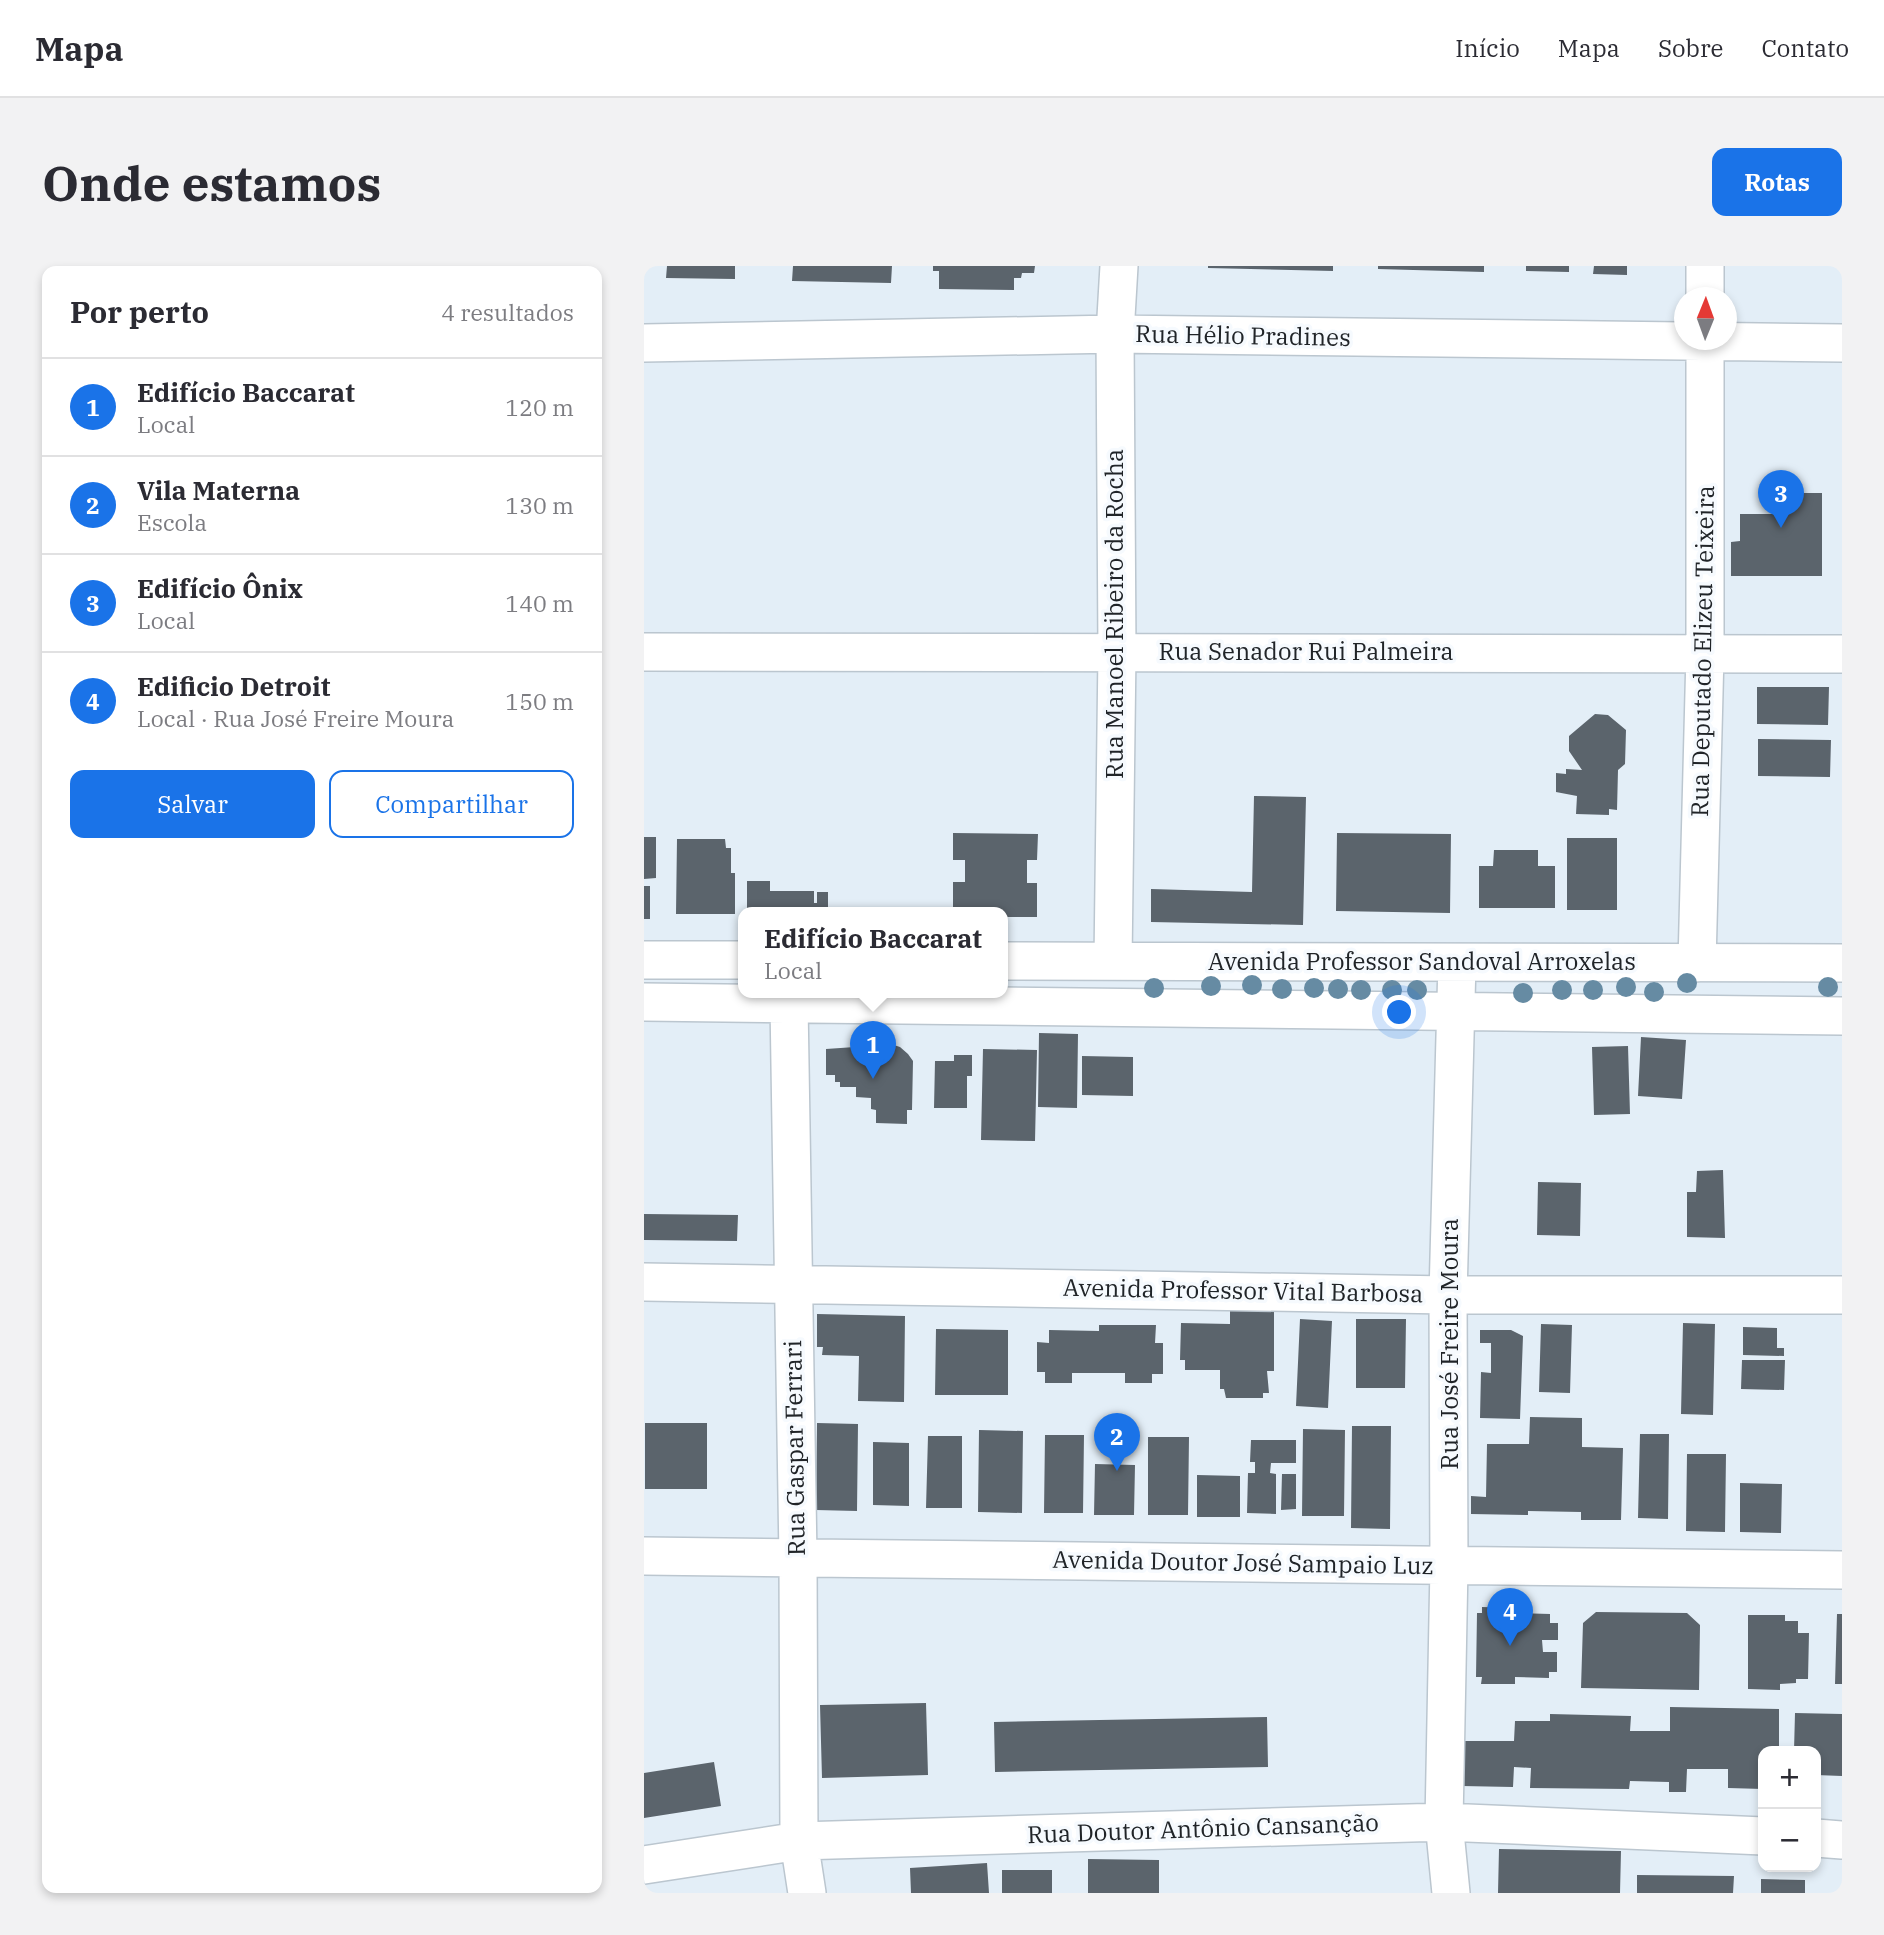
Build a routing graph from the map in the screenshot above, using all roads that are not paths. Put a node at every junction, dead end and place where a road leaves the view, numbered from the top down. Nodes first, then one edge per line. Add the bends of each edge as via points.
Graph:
1 (1119, 266) edge
2 (1705, 266) edge
3 (1705, 287) edge
4 (1115, 334) junction
5 (1674, 341) edge
6 (1737, 341) edge
7 (644, 343) edge
8 (1842, 343) edge
9 (1705, 350) edge
10 (644, 652) edge
11 (1116, 652) junction
12 (1705, 654) junction
13 (1842, 654) edge
14 (644, 960) edge
15 (738, 960) edge
16 (1008, 961) edge
17 (1112, 961) junction
18 (1457, 962) junction
19 (1698, 963) junction
20 (1842, 963) edge
21 (644, 1002) edge
22 (789, 1003) junction
23 (1457, 1012) junction
24 (1842, 1016) edge
25 (644, 1282) edge
26 (792, 1284) junction
27 (1448, 1295) junction
28 (1842, 1295) edge
29 (644, 1556) edge
30 (798, 1558) junction
31 (1449, 1566) junction
32 (1842, 1570) edge
33 (1444, 1822) junction
34 (1758, 1836) edge
35 (1821, 1838) edge
36 (1842, 1840) edge
37 (799, 1841) junction
38 (644, 1865) edge
39 (807, 1893) edge
40 (1451, 1893) edge

1 - 4 street, Rua Manoel Ribeiro da Rocha
2 - 3 street
4 - 5 street, Rua Hélio Pradines
4 - 7 street, Rua Hélio Pradines
4 - 11 street, Rua Manoel Ribeiro da Rocha
6 - 8 street, Rua Hélio Pradines
9 - 12 street, Rua Deputado Elizeu Teixeira
10 - 11 street, Rua Senador Rui Palmeira
11 - 12 street, Rua Senador Rui Palmeira
11 - 17 street, Rua Manoel Ribeiro da Rocha
12 - 13 street, Rua Senador Rui Palmeira
12 - 19 street, Rua Deputado Elizeu Teixeira
14 - 15 street
16 - 17 street, Avenida Professor Sandoval Arroxelas
17 - 18 street, Avenida Professor Sandoval Arroxelas
18 - 19 street, Avenida Professor Sandoval Arroxelas
18 - 23 street, Rua José Freire Moura
19 - 20 street, Avenida Professor Sandoval Arroxelas
21 - 22 street, Avenida Professor Sandoval Arroxelas
22 - 23 street, Avenida Professor Sandoval Arroxelas
22 - 26 street, Rua Gaspar Ferrari
23 - 24 street, Avenida Professor Sandoval Arroxelas
23 - 27 street, Rua José Freire Moura
25 - 26 street, Avenida Professor Vital Barbosa
26 - 27 street, Avenida Professor Vital Barbosa
26 - 30 street, Rua Gaspar Ferrari
27 - 28 street, Avenida Professor Vital Barbosa
27 - 31 street, Rua José Freire Moura
29 - 30 street, Avenida Doutor José Sampaio Luz
30 - 31 street, Avenida Doutor José Sampaio Luz
30 - 37 street, Rua Gaspar Ferrari
31 - 32 street, Avenida Doutor José Sampaio Luz
31 - 33 street, Rua José Freire Moura
33 - 34 street, Rua Doutor Antônio Cansanção
33 - 37 street, Rua Doutor Antônio Cansanção
33 - 40 street, Rua José Freire Moura
35 - 36 street
37 - 38 street, Rua Doutor Antônio Cansanção
37 - 39 street, Rua Gaspar Ferrari

